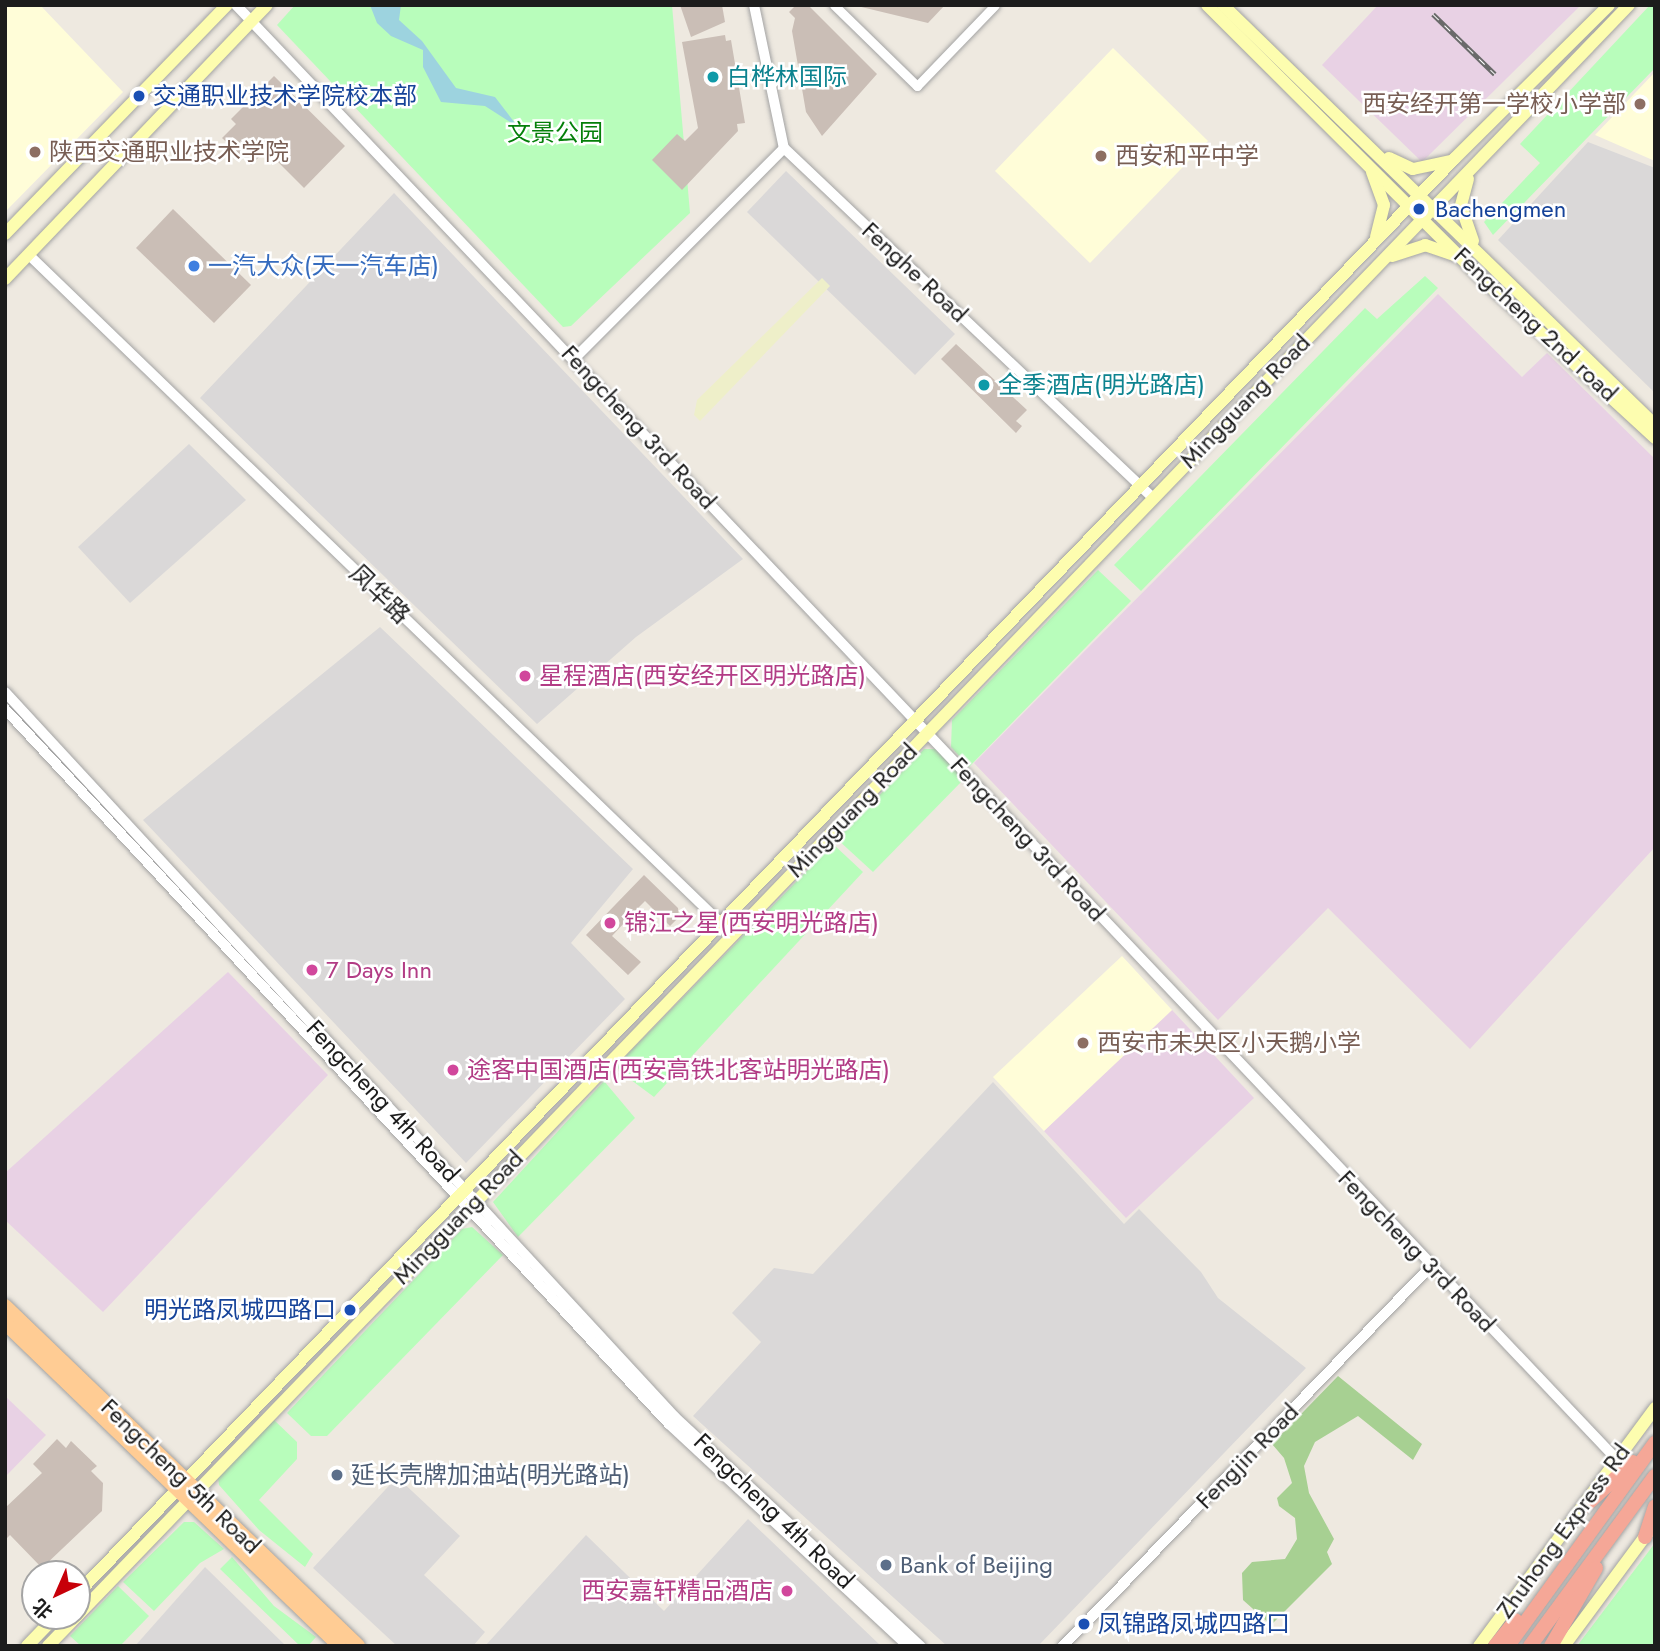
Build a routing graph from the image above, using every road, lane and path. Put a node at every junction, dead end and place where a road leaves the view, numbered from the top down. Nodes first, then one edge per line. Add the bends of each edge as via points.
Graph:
1 (227, 5) edge
2 (236, 5) edge
3 (267, 5) edge
4 (754, 5) edge
5 (834, 5) edge
6 (995, 5) edge
7 (1207, 5) edge
8 (1223, 5) edge
9 (1609, 5) edge
10 (1629, 5) edge
11 (251, 22) junction
12 (784, 148) junction
13 (1375, 148) junction
14 (1454, 159) junction
15 (1478, 164) junction
16 (1368, 166) junction
17 (1417, 201) junction
18 (1434, 209) junction
19 (1424, 219) junction
20 (5, 234) edge
21 (1476, 247) junction
22 (29, 254) junction
23 (1364, 254) junction
24 (1468, 265) junction
25 (1377, 266) junction
26 (5, 279) edge
27 (575, 358) junction
28 (1655, 425) edge
29 (1655, 438) edge
30 (1142, 487) junction
31 (1153, 497) junction
32 (5, 692) edge
33 (5, 709) edge
34 (915, 720) junction
35 (928, 733) junction
36 (720, 923) junction
37 (731, 933) junction
38 (466, 1198) junction
39 (1431, 1266) junction
40 (5, 1306) edge
41 (5, 1323) edge
42 (1655, 1408) edge
43 (1655, 1442) edge
44 (1617, 1460) junction
45 (1655, 1476) edge
46 (188, 1491) junction
47 (1585, 1506) junction
48 (1655, 1507) edge
49 (1602, 1516) junction
50 (1655, 1522) edge
51 (1617, 1528) junction
52 (1645, 1537) junction
53 (91, 1581) edge
54 (91, 1600) edge
55 (42, 1630) edge
56 (63, 1630) edge
57 (27, 1646) edge
58 (48, 1646) edge
59 (340, 1646) edge
60 (358, 1646) edge
61 (908, 1646) edge
62 (921, 1646) edge
63 (1063, 1646) edge
64 (1479, 1646) edge
65 (1495, 1646) edge
66 (1508, 1646) edge
67 (1530, 1646) edge
68 (1551, 1646) edge
69 (1564, 1646) edge

1 - 20 main road
2 - 11 street, Fengcheng 3rd Road
3 - 11 main road
4 - 12 street
5 - 6 street via 917,86
7 - 16 main road, Fengcheng 2nd road
8 - 13 main road, Fengcheng 2nd road
9 - 14 main road, Mingguang Road
10 - 15 main road, Mingguang Road
11 - 22 main road
11 - 27 street, Fengcheng 3rd Road
12 - 27 street
12 - 30 street, Fenghe Road
13 - 14 main road via 1413,169 1436,168
13 - 17 main road, Fengcheng 2nd road
14 - 17 main road, Mingguang Road
15 - 18 main road, Mingguang Road
15 - 21 main road via 1461,206
16 - 17 main road, Fengcheng 2nd road
16 - 23 main road via 1383,194 1384,213
17 - 18 main road, Fengcheng 2nd road
17 - 19 main road, Fengcheng 2nd road
17 - 23 main road, Mingguang Road
18 - 19 main road, Mingguang Road
18 - 21 main road, Fengcheng 2nd road
19 - 24 main road, Fengcheng 2nd road
19 - 25 main road, Mingguang Road
21 - 28 main road, Fengcheng 2nd road
22 - 26 main road
22 - 36 street, 凤华路
23 - 30 main road, Mingguang Road
24 - 25 main road via 1447,250 1425,245 1404,250
24 - 29 main road, Fengcheng 2nd road
25 - 31 main road, Mingguang Road
27 - 34 street, Fengcheng 3rd Road
30 - 31 street, Fenghe Road
30 - 34 main road, Mingguang Road
31 - 35 main road, Mingguang Road
32 - 38 street, Fengcheng 4th Road
33 - 38 street, Fengcheng 4th Road
34 - 35 street, Fengcheng 3rd Road
34 - 36 main road, Mingguang Road
35 - 37 main road, Mingguang Road
35 - 39 street, Fengcheng 3rd Road
36 - 37 street, 凤华路
36 - 38 main road, Mingguang Road
37 - 38 main road, Mingguang Road
38 - 46 main road, Mingguang Road
38 - 61 street, Fengcheng 4th Road via 669,1424
38 - 62 street, Fengcheng 4th Road via 676,1417
39 - 44 street, Fengcheng 3rd Road
39 - 63 street, Fengjin Road
40 - 46 main road, Fengcheng 5th Road
41 - 46 main road, Fengcheng 5th Road
42 - 44 main road
43 - 47 highway
43 - 49 highway, Zhuhong Express Rd
44 - 47 main road
45 - 51 highway, Zhuhong Express Rd
46 - 53 main road, Mingguang Road
46 - 54 main road, Mingguang Road
46 - 59 main road, Fengcheng 5th Road
46 - 60 main road, Fengcheng 5th Road
47 - 64 main road
48 - 52 highway
49 - 65 highway
49 - 66 highway, Zhuhong Express Rd
50 - 52 main road
51 - 67 highway, Zhuhong Express Rd
51 - 68 highway
52 - 69 main road
55 - 57 main road
56 - 58 main road, Mingguang Road

